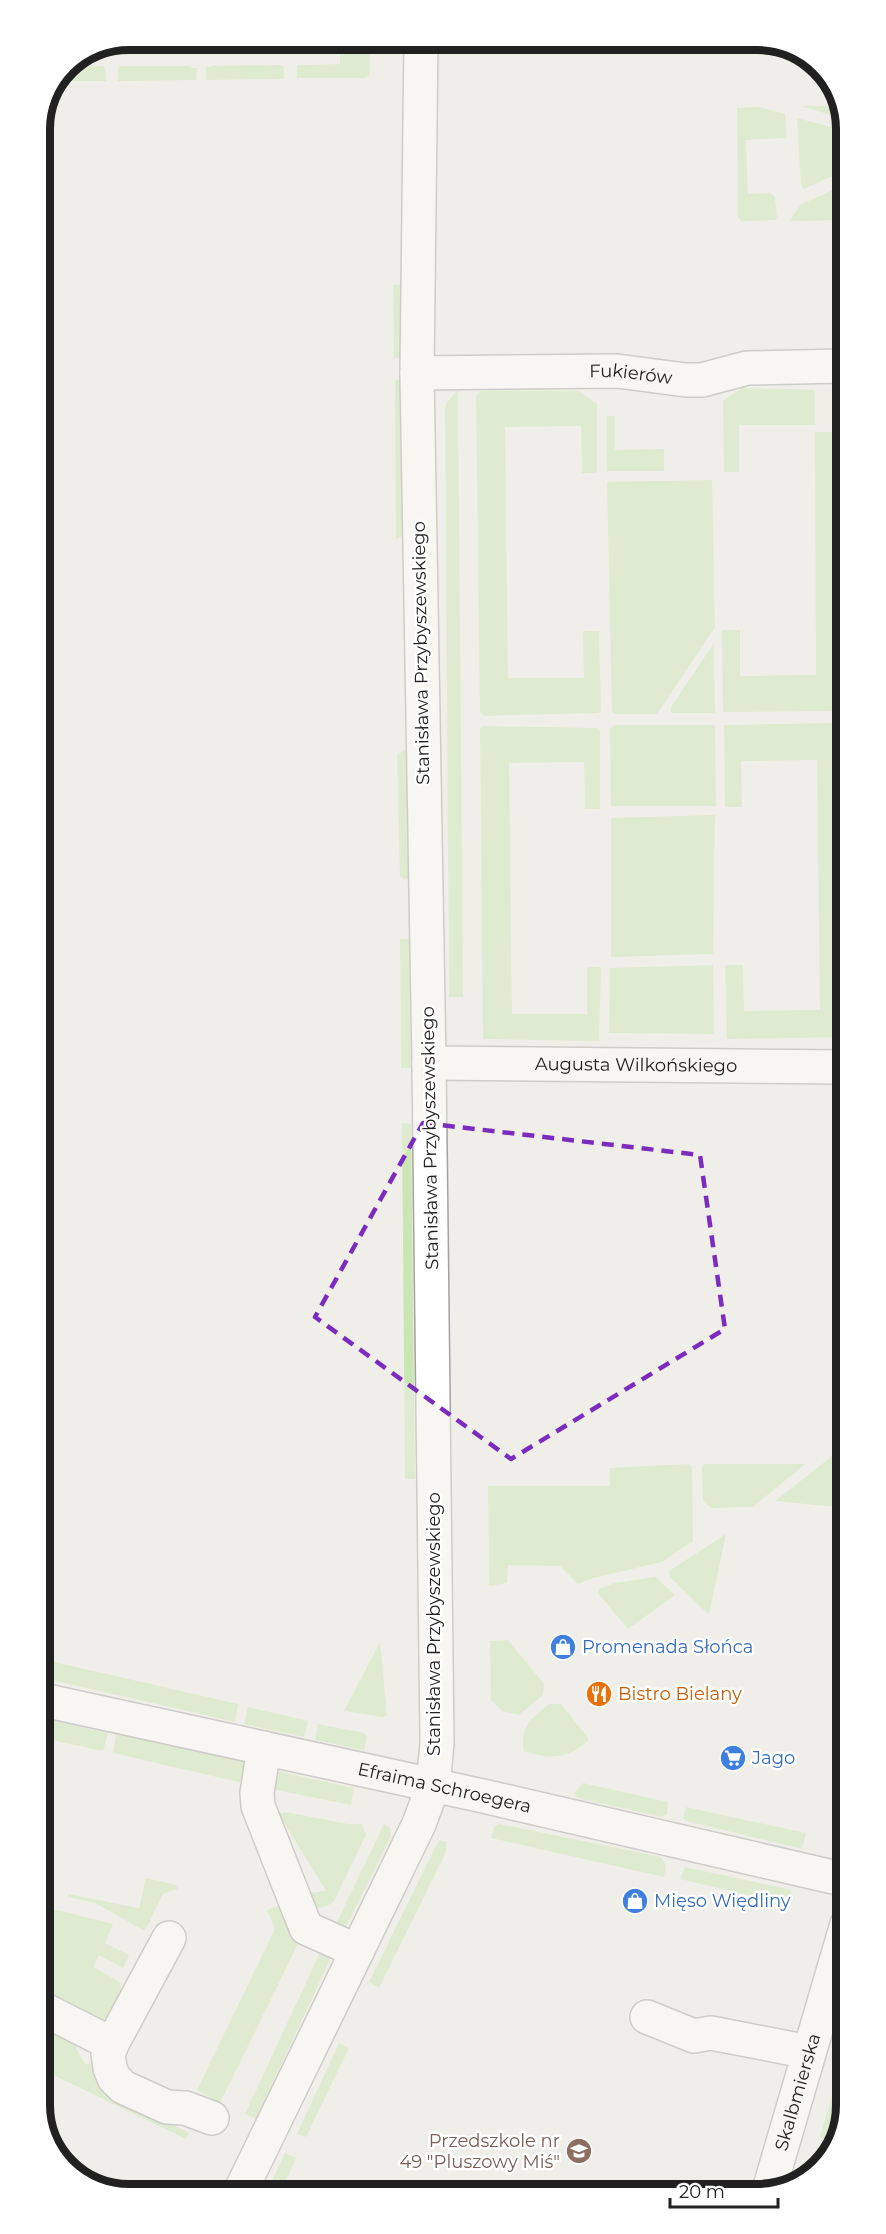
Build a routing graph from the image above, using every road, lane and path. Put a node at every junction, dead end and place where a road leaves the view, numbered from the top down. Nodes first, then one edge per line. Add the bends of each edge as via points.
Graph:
1 (421, 50) edge
2 (836, 366) edge
3 (417, 373) junction
4 (429, 1063) junction
5 (836, 1066) edge
6 (50, 1702) edge
7 (264, 1748) junction
8 (433, 1786) junction
9 (836, 1878) edge
10 (169, 1938) dead end
11 (357, 1951) junction
12 (836, 1961) edge
13 (50, 2013) edge
14 (647, 2017) dead end
15 (112, 2044) junction
16 (809, 2052) junction
17 (212, 2118) dead end
18 (771, 2183) edge
19 (244, 2184) edge

1 - 3 street, Stanisława Przybyszewskiego
2 - 3 street, Fukierów via 747,368 702,380 617,371
3 - 4 street, Stanisława Przybyszewskiego
4 - 5 street, Augusta Wilkońskiego
4 - 8 street, Stanisława Przybyszewskiego via 437,1743
6 - 7 street, Efraima Schroegera
7 - 8 street, Efraima Schroegera
7 - 11 street via 258,1806 306,1928
8 - 9 street, Efraima Schroegera
8 - 11 street, Stanisława Przybyszewskiego via 419,1824
10 - 15 street
11 - 19 street, Stanisława Przybyszewskiego
12 - 16 street, Skalbmierska
13 - 15 street
14 - 16 street via 694,2036 711,2033
15 - 17 street via 108,2054 110,2068 123,2087 167,2107 185,2108
16 - 18 street, Skalbmierska

